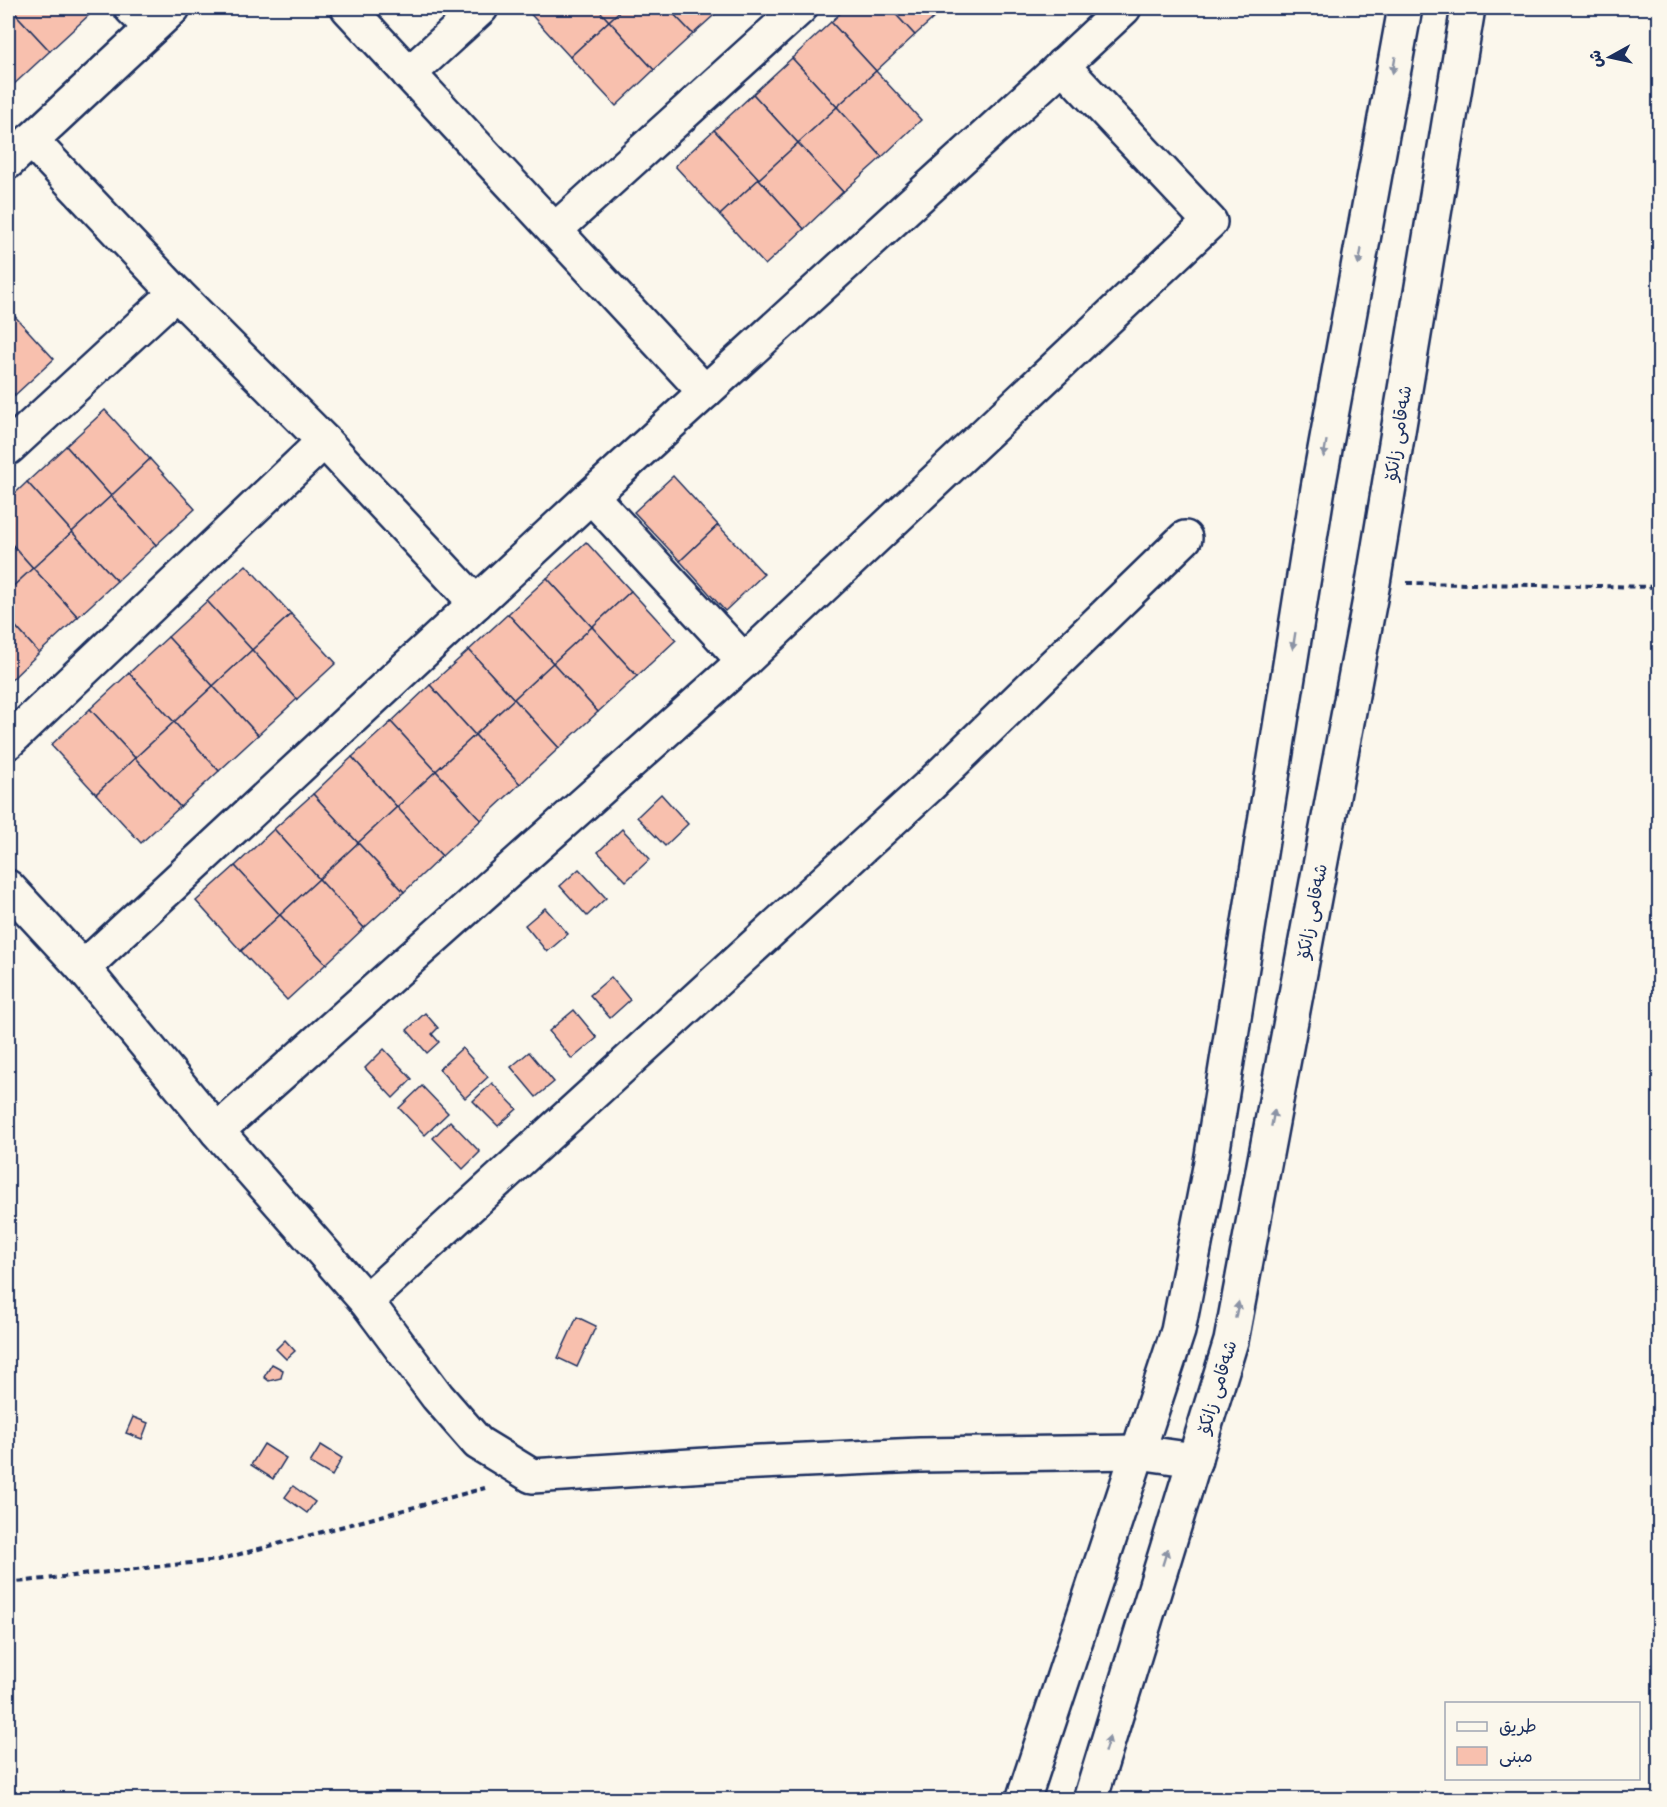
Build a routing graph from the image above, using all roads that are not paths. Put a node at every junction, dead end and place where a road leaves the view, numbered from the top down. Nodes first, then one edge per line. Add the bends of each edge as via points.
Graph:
1 (348, 8) edge
2 (481, 8) edge
3 (800, 8) edge
4 (1124, 8) edge
5 (1405, 8) edge
6 (1468, 8) edge
7 (152, 14) edge
8 (1062, 65) junction
9 (409, 74) junction
10 (19, 151) edge
11 (555, 230) junction
12 (176, 293) junction
13 (705, 392) junction
14 (324, 441) junction
15 (8, 448) edge
16 (591, 496) junction
17 (1185, 538) dead end
18 (476, 603) junction
19 (744, 661) junction
20 (8, 742) edge
21 (8, 887) edge
22 (83, 968) junction
23 (217, 1131) junction
24 (366, 1301) junction
25 (1138, 1452) junction
26 (1195, 1460) junction
27 (1023, 1800) edge
28 (1090, 1800) edge

1 - 9 street
2 - 9 street
3 - 11 street
4 - 8 street
5 -> 25 street via 1318,488 1211,1162 1178,1331
26 -> 6 street, شەقامی زانکۆ via 1231,1341 1373,583
7 - 10 street
8 - 13 street
8 - 19 street via 1210,222
9 - 11 street
10 - 12 street
11 - 13 street
12 - 14 street
12 - 15 street
13 - 16 street
14 - 18 street
14 - 20 street
16 - 18 street
16 - 19 street
17 - 24 street via 928,787
18 - 22 street
19 - 23 street
21 - 22 street
22 - 23 street
23 - 24 street
24 - 25 street via 437,1396 478,1443 532,1476 920,1455
25 - 26 street
25 - 27 street
28 -> 26 street, شەقامی زانکۆ

